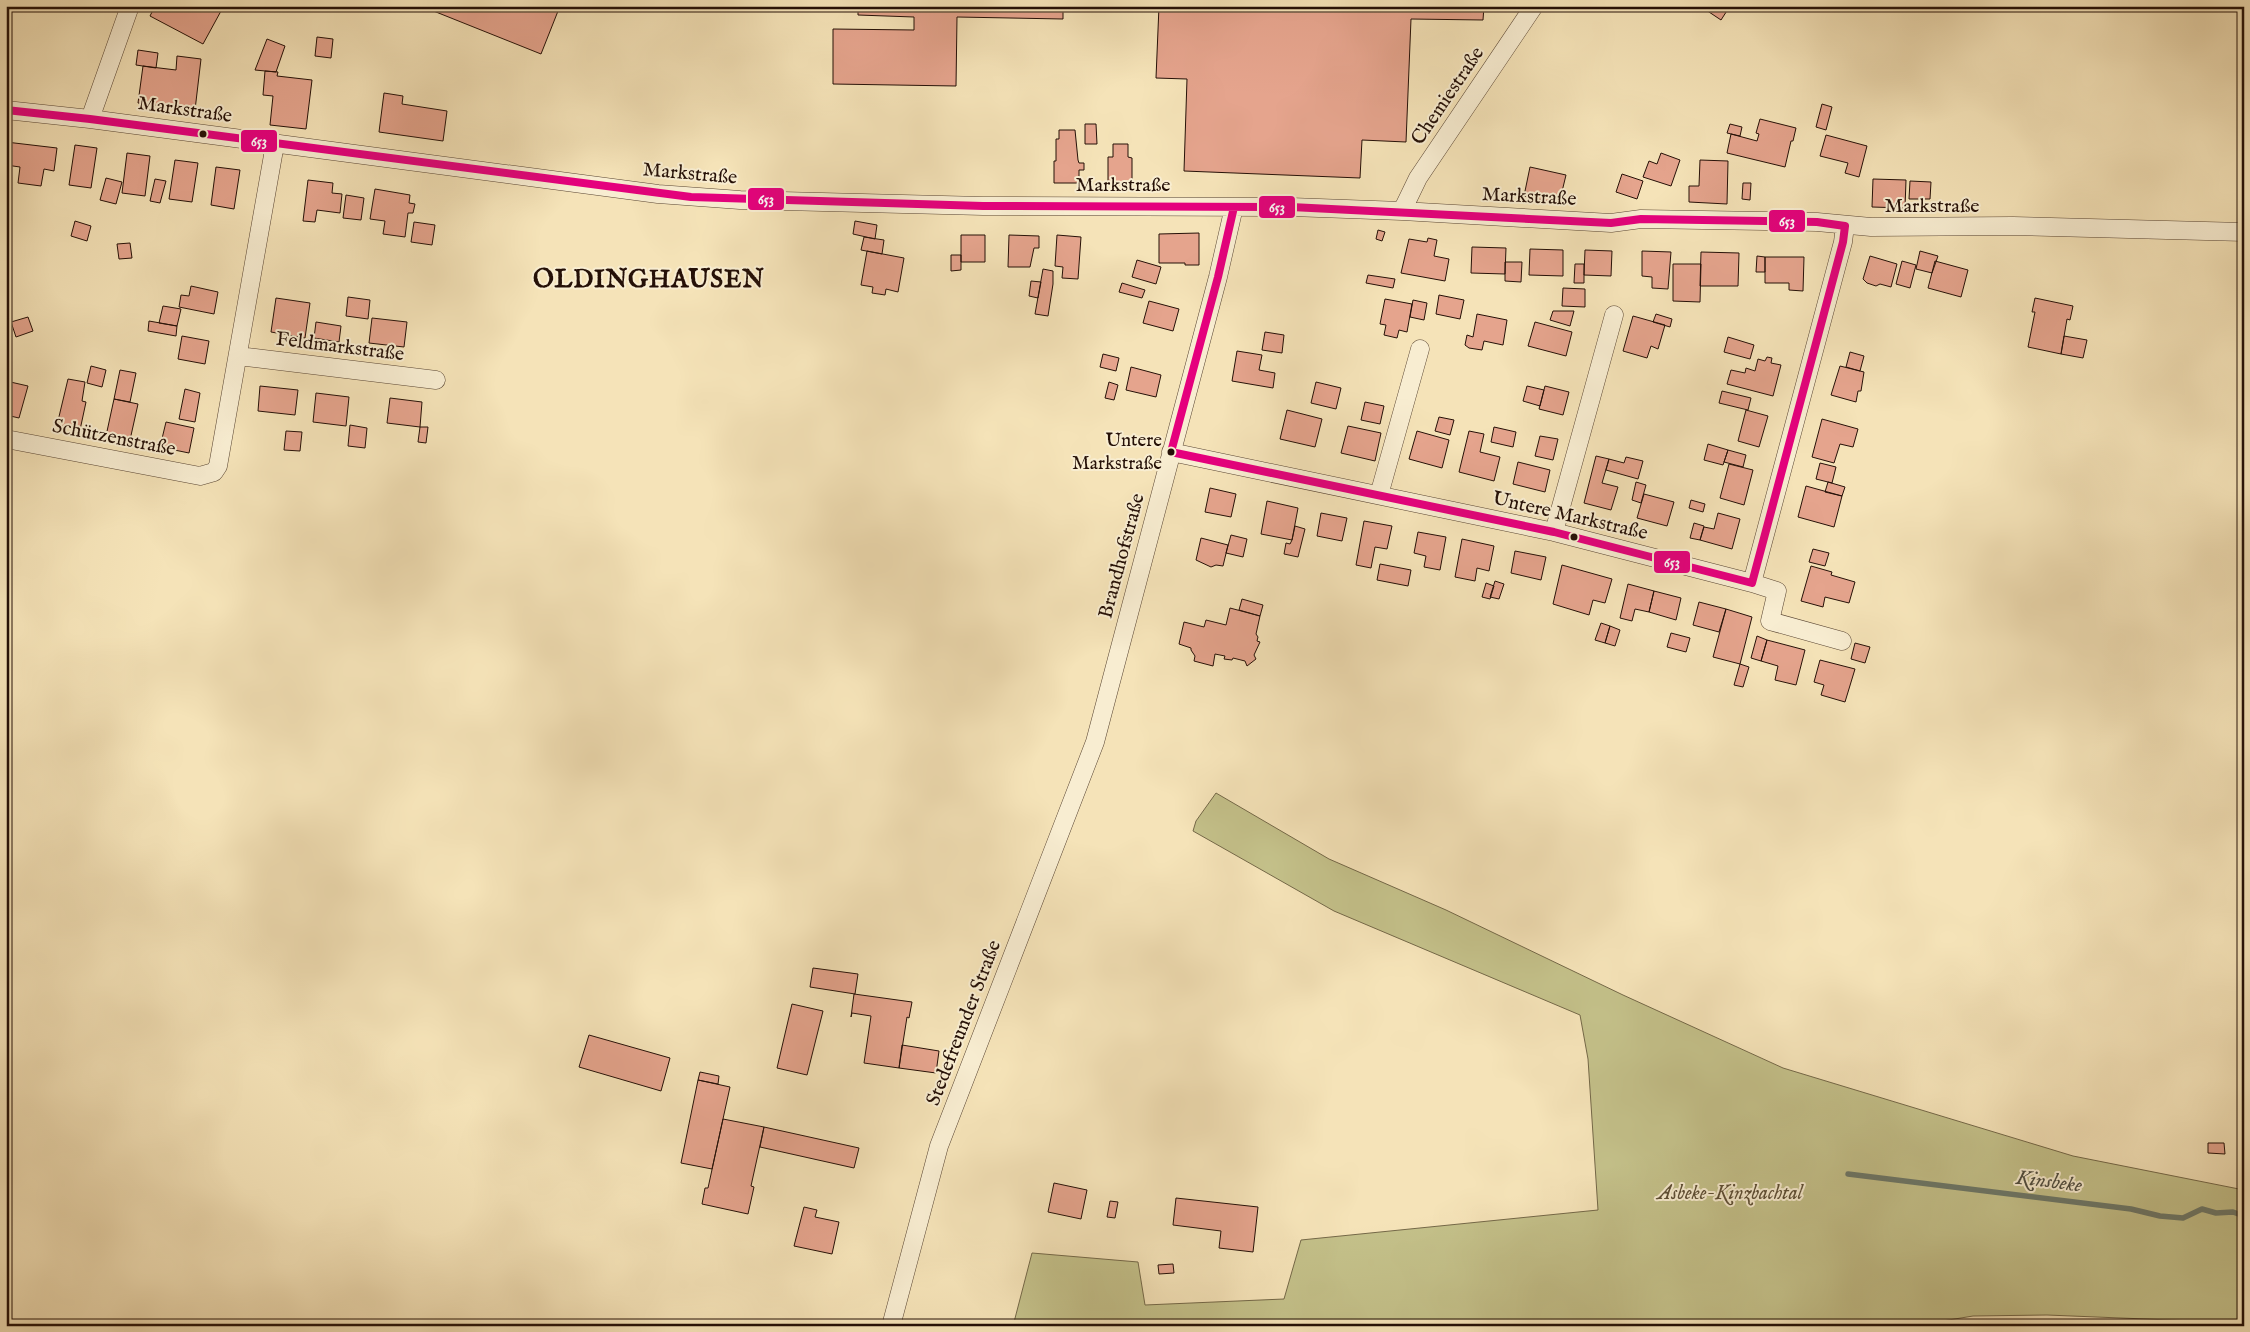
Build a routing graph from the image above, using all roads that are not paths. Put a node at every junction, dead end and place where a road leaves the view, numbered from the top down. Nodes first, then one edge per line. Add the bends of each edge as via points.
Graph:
1 (130, 6) edge
2 (1534, 6) edge
3 (6, 110) edge
4 (90, 119) junction
5 (275, 144) junction
6 (1234, 207) junction
7 (1402, 211) junction
8 (1845, 226) junction
9 (2244, 232) edge
10 (1614, 316) dead end
11 (1420, 349) dead end
12 (238, 356) junction
13 (436, 380) dead end
14 (6, 439) edge
15 (1171, 452) junction
16 (1379, 495) junction
17 (1554, 532) junction
18 (1752, 583) junction
19 (1842, 641) dead end
20 (1095, 742) joint
21 (891, 1326) edge

1 - 4 street
2 - 7 street, Chemiestraße via 1418,178
3 - 4 street, Markstraße
4 - 5 street, Markstraße
5 - 6 street, Markstraße via 691,197 983,206
5 - 12 street
6 - 7 street, Markstraße
6 - 15 street, Brandhofstraße
7 - 8 street, Markstraße via 1611,223 1641,219 1817,222
8 - 9 street, Markstraße via 2014,226
8 - 18 street
10 - 17 street
11 - 16 street
12 - 13 street, Feldmarkstraße
12 - 14 street, Schützenstraße via 218,466 214,472 200,476
15 - 16 street, Untere Markstraße
15 - 20 street, Brandhofstraße
16 - 17 street, Untere Markstraße
17 - 18 street, Untere Markstraße
18 - 19 street, Untere Markstraße via 1777,591 1770,621
20 - 21 street, Stedefreunder Straße via 939,1146

